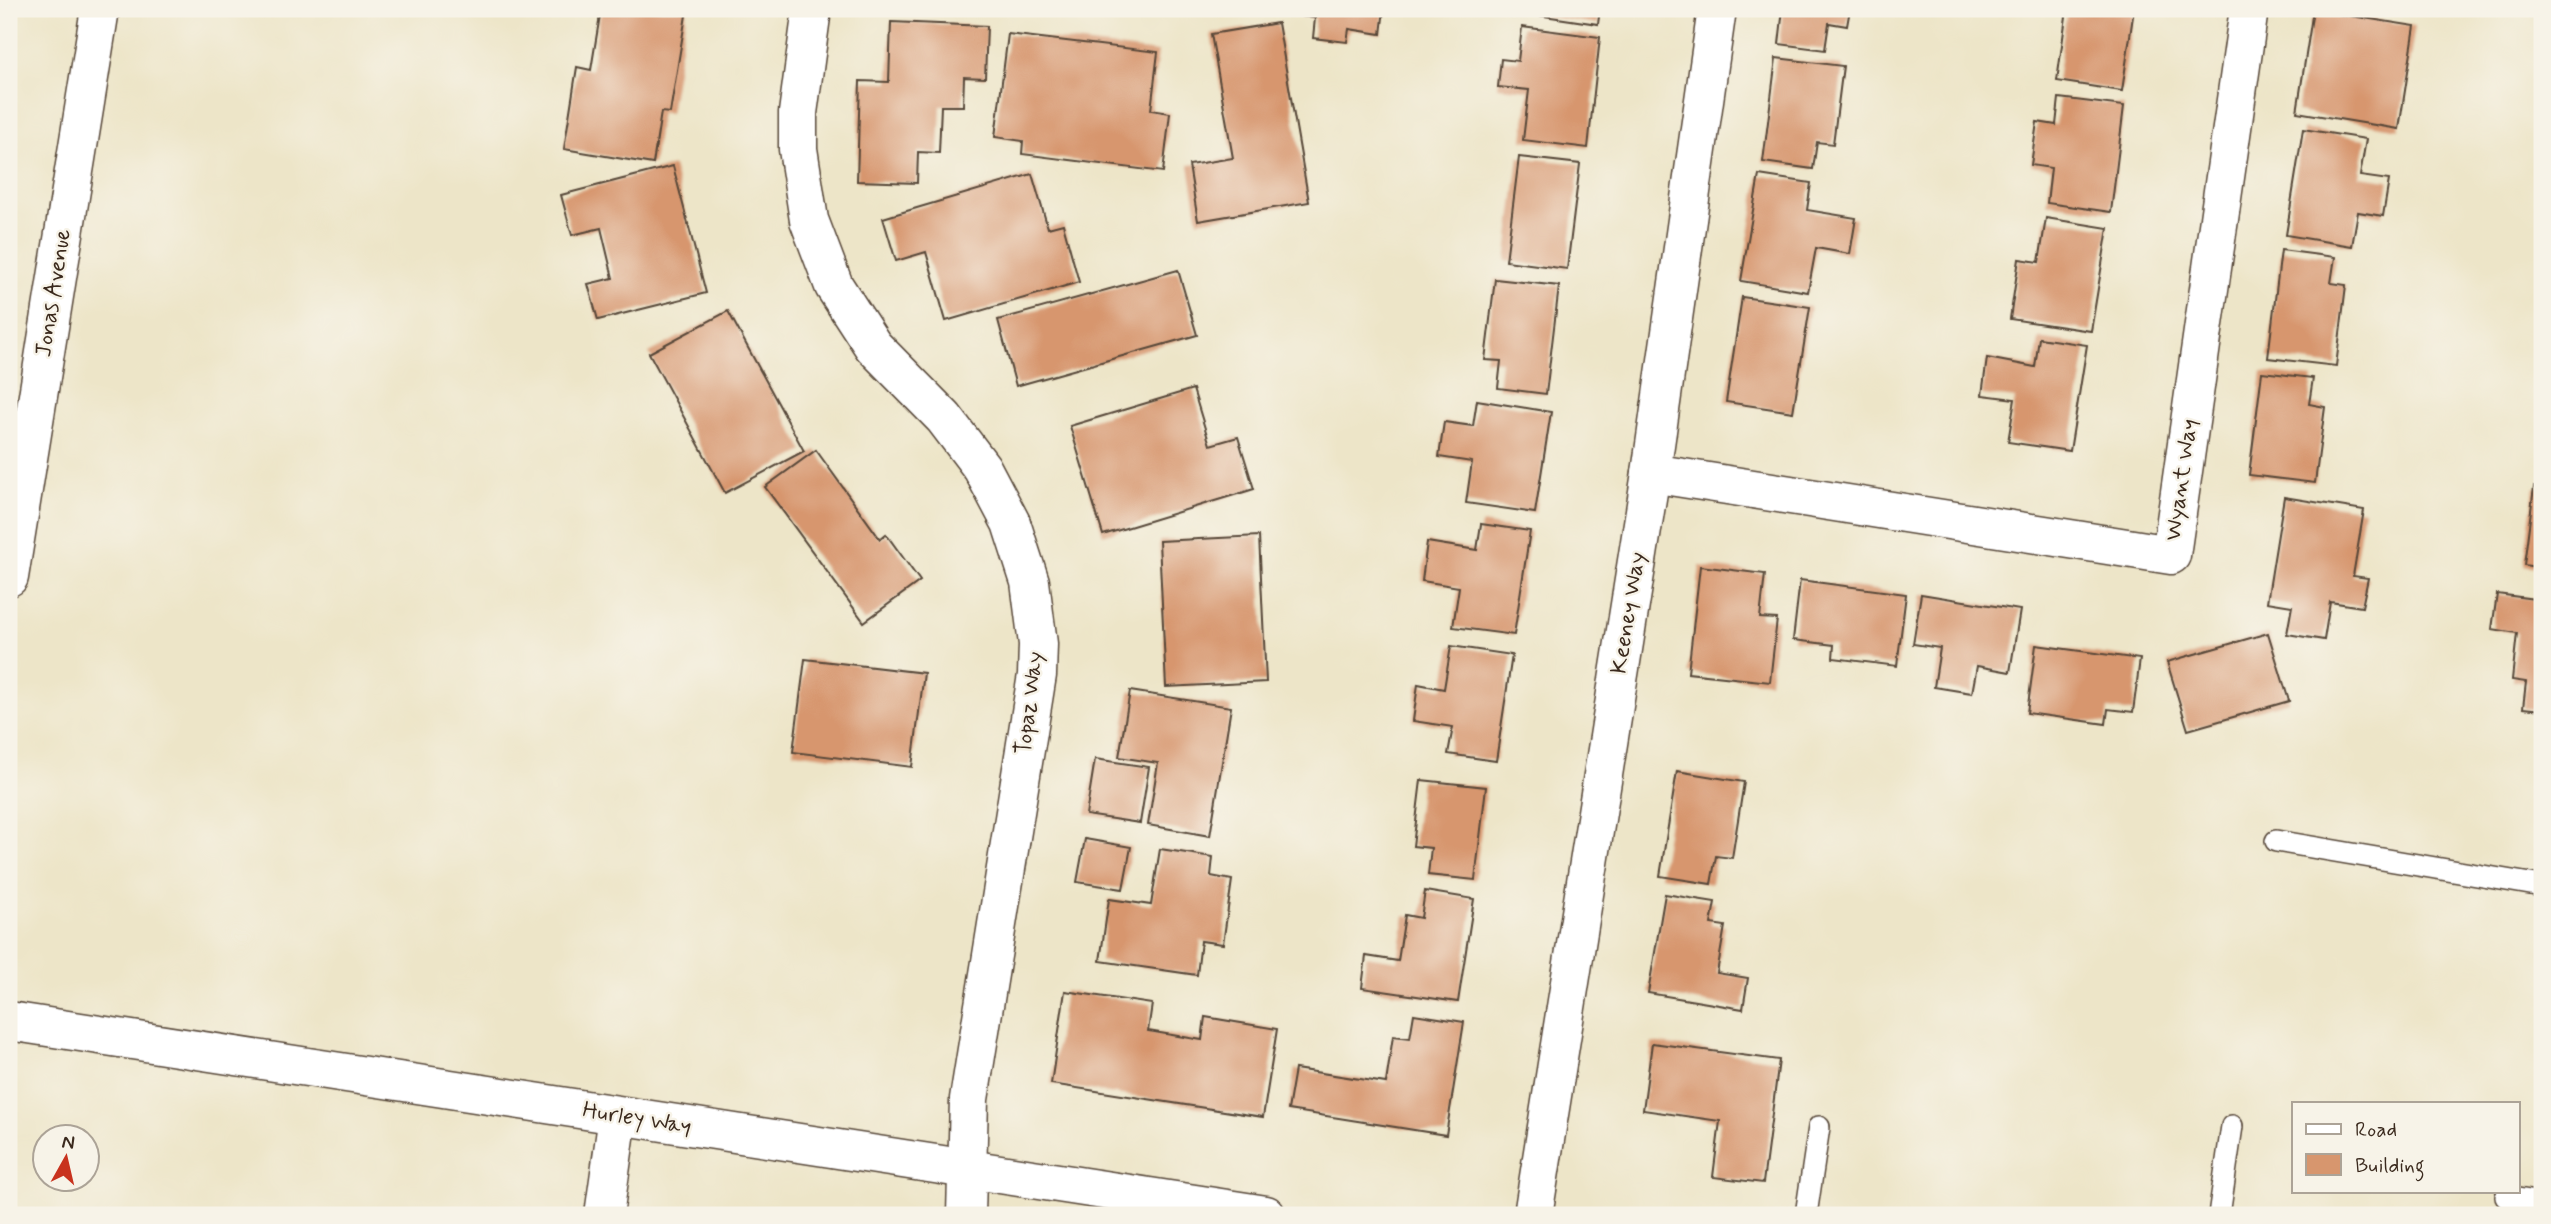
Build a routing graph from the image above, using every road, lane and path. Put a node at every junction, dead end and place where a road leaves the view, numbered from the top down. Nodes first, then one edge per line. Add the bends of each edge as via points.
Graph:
1 (100, 9) edge
2 (812, 9) edge
3 (1717, 9) edge
4 (2249, 9) edge
5 (1651, 473) junction
6 (9, 577) edge
7 (2276, 841) dead end
8 (2542, 886) edge
9 (9, 1021) edge
10 (618, 1116) junction
11 (2232, 1126) dead end
12 (1819, 1127) dead end
13 (968, 1169) junction
14 (2505, 1201) edge
15 (2542, 1203) edge
16 (604, 1215) edge
17 (966, 1215) edge
18 (1266, 1215) edge
19 (1533, 1215) edge
20 (1806, 1215) edge
21 (2218, 1215) edge

1 - 6 street, Jonas Avenue
2 - 13 street, Topaz Way via 798,113 798,149 809,220 834,286 873,346 944,418 982,468 1011,523 1030,582 1037,675 969,1099
3 - 5 street, Keeney Way
4 - 5 street, Wyant Way via 2171,555
5 - 19 street, Keeney Way
7 - 8 lane
9 - 10 street, Hurley Way
10 - 13 street, Hurley Way
10 - 16 street
11 - 21 lane
12 - 20 lane
13 - 17 street, Topaz Way
13 - 18 street, Hurley Way
14 - 15 lane

